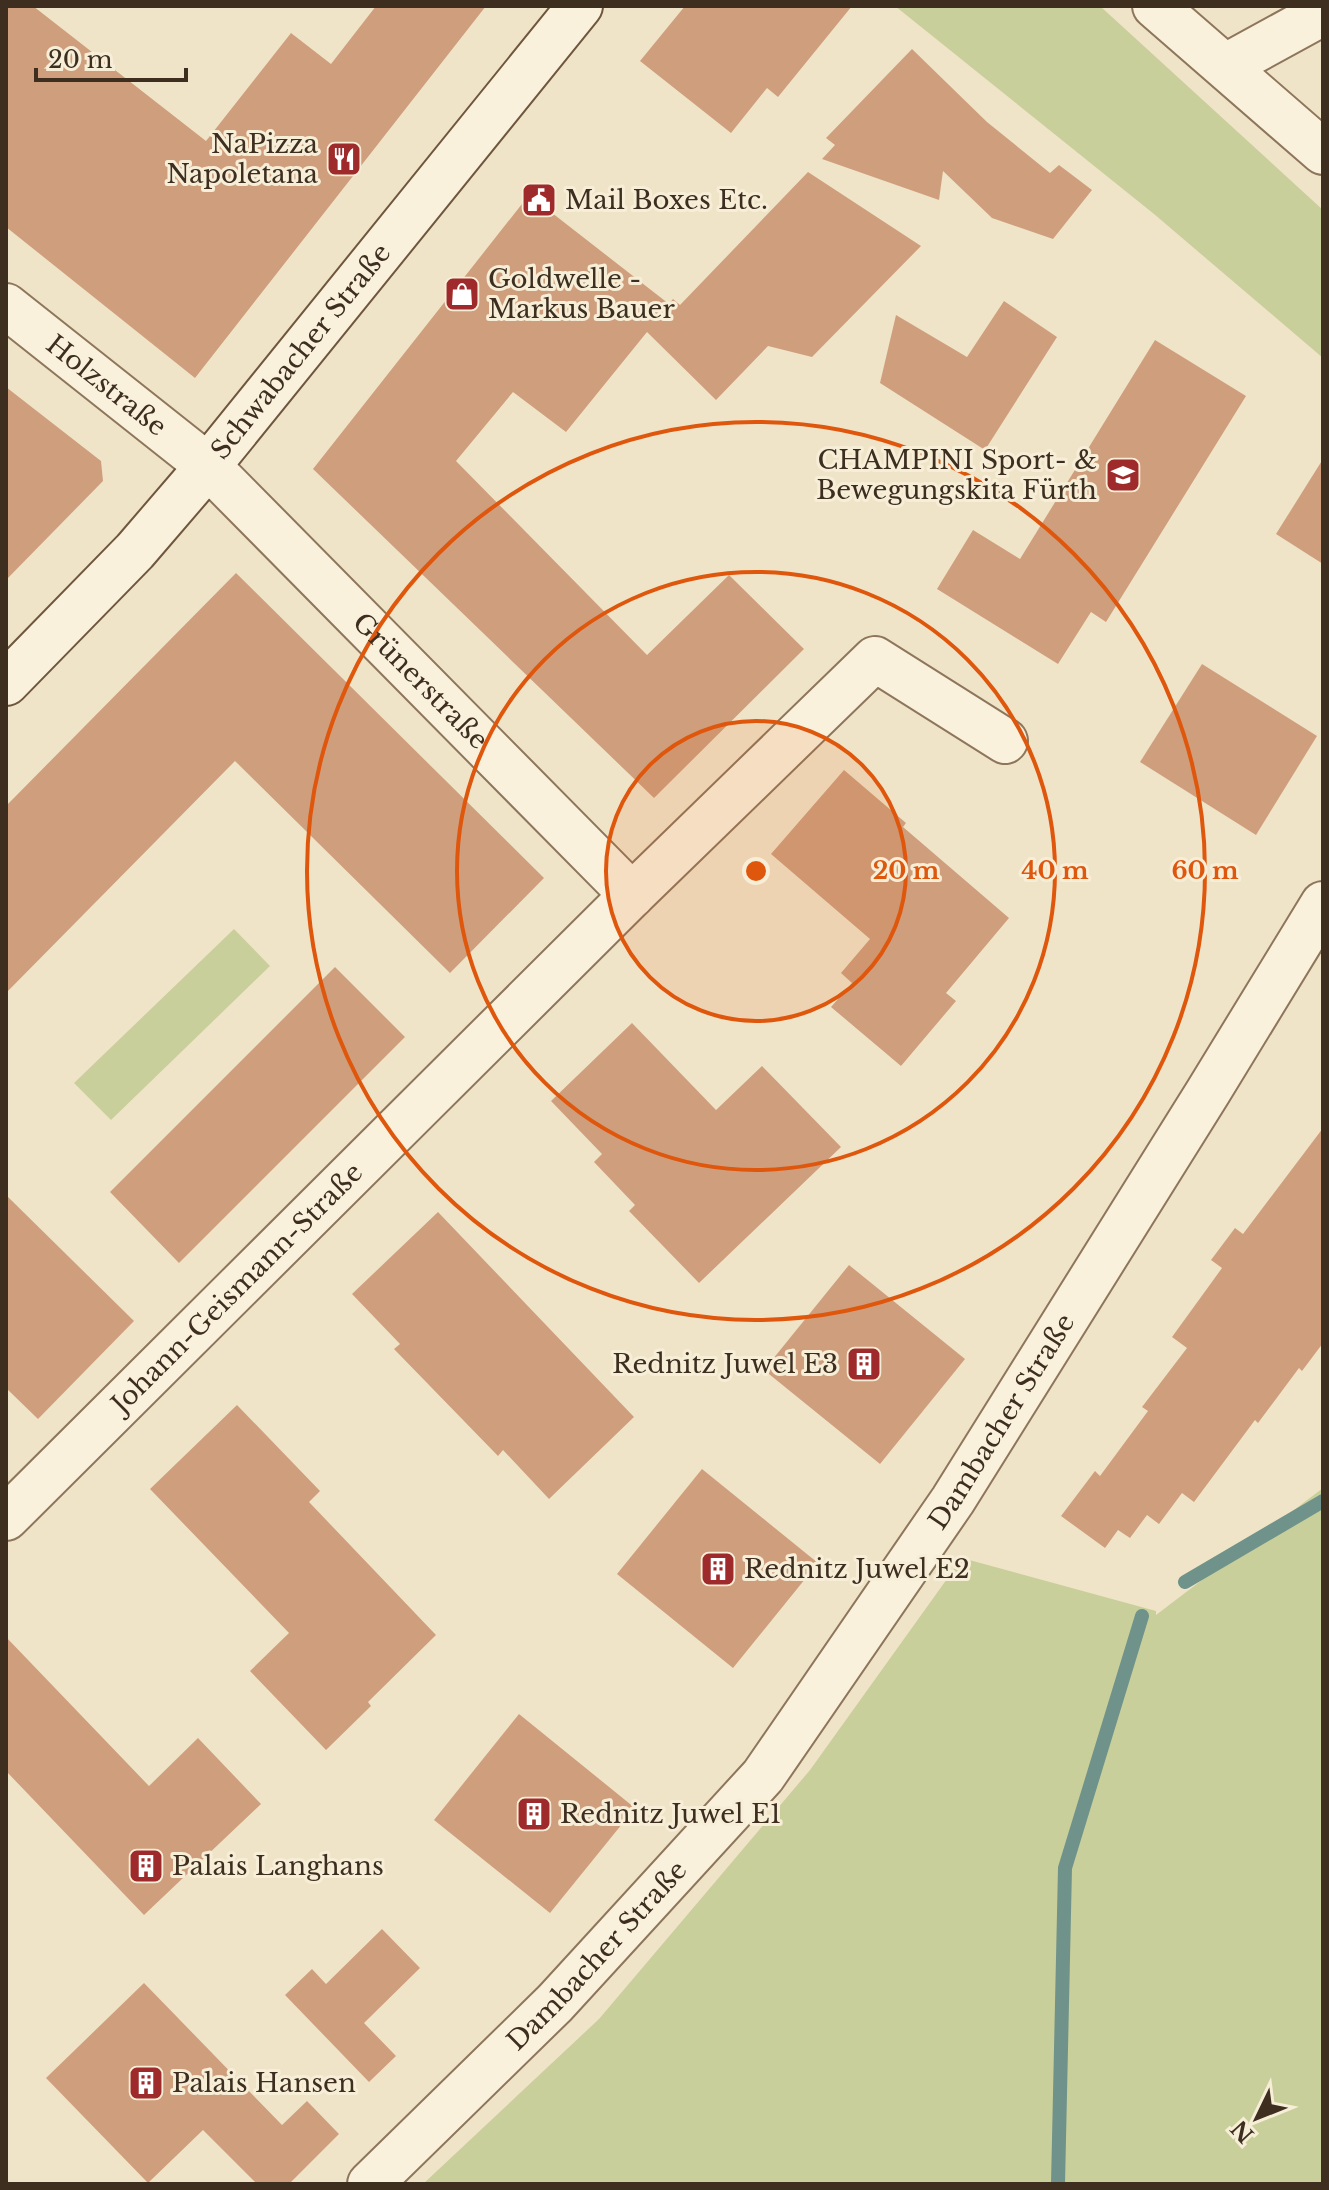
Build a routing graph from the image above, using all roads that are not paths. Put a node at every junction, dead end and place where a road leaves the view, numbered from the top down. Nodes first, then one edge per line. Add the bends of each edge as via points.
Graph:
1 (580, 6) edge
2 (1155, 6) edge
3 (1323, 13) edge
4 (1226, 66) junction
5 (1323, 152) edge
6 (6, 306) edge
7 (208, 466) junction
8 (6, 683) edge
9 (1005, 741) dead end
10 (632, 895) junction
11 (1323, 904) edge
12 (8, 1513) edge
13 (370, 2184) edge

1 - 7 street, Schwabacher Straße
2 - 4 street
3 - 4 street
4 - 5 street
6 - 7 street, Holzstraße
7 - 8 street, Schwabacher Straße via 135,551
7 - 10 street, Grünerstraße
9 - 10 street via 875,659
10 - 12 street, Johann-Geismann-Straße
11 - 13 street, Dambacher Straße via 953,1500 763,1776 555,2003

